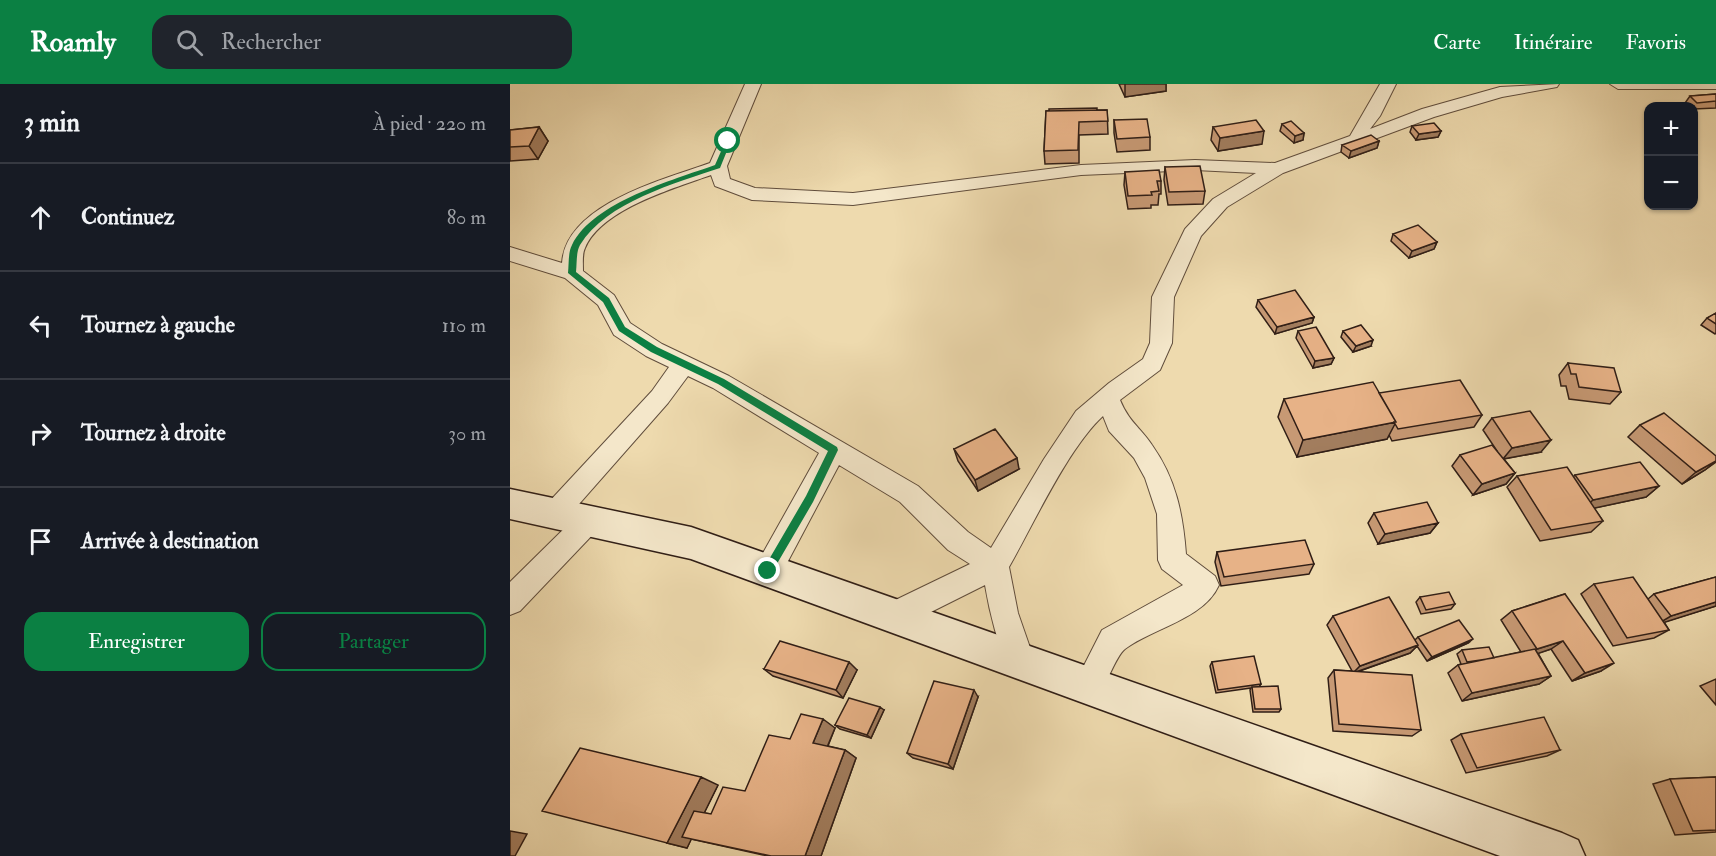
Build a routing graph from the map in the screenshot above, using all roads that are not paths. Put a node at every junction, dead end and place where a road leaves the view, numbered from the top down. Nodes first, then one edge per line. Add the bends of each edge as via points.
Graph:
1 (753, 84) edge
2 (1388, 84) edge
3 (1551, 84) edge
4 (1618, 84) edge
5 (1716, 84) edge
6 (1358, 140) junction
7 (718, 166) junction
8 (1277, 169) junction
9 (510, 254) edge
10 (572, 273) junction
11 (684, 364) junction
12 (1107, 398) junction
13 (833, 450) junction
14 (510, 504) edge
15 (573, 516) junction
16 (995, 566) junction
17 (768, 571) junction
18 (510, 602) edge
19 (894, 616) junction
20 (1020, 662) junction
21 (1088, 687) junction
22 (1562, 856) edge

1 - 7 street
2 - 6 street via 1372,116 1361,128
3 - 6 street via 1500,92 1428,113
4 - 5 street
6 - 8 street
7 - 8 street via 722,182 752,194 853,199 1081,170 1195,165
7 - 10 street via 613,209 589,228 575,246
8 - 12 street via 1220,203 1192,233 1163,297 1161,343 1152,364
9 - 10 street
10 - 11 street via 606,300 622,329
11 - 13 street
11 - 15 street
12 - 16 street via 1085,418 1072,437
12 - 21 street via 1118,424 1143,451 1157,477 1170,514 1172,560 1205,585 1188,599 1112,640
13 - 16 street via 909,494 958,541
13 - 17 street
14 - 15 main road
15 - 17 main road via 691,543
15 - 18 street
16 - 19 street
16 - 20 street via 1004,613
17 - 19 main road
19 - 20 main road
20 - 21 main road
21 - 22 main road

